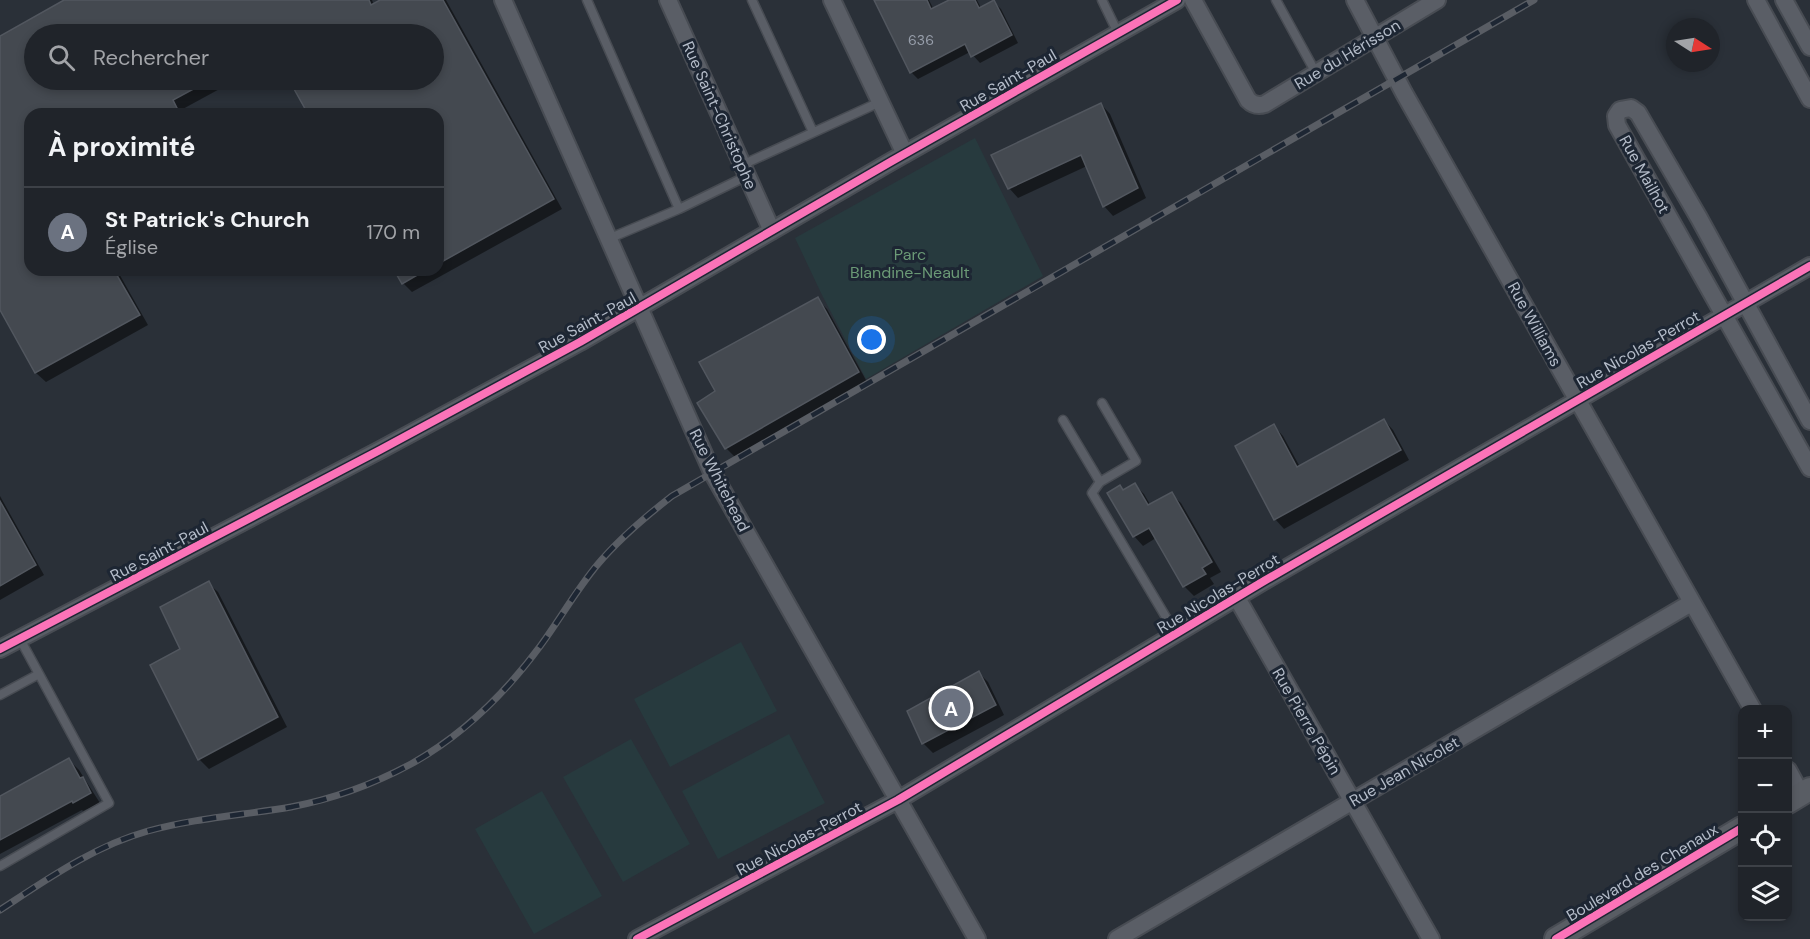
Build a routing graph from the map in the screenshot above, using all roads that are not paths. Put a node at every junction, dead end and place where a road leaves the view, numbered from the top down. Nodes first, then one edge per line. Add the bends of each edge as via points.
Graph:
1 (503, 0) edge
2 (587, 0) edge
3 (668, 0) edge
4 (752, 0) edge
5 (832, 0) edge
6 (1102, 0) edge
7 (1177, 0) edge
8 (1193, 0) edge
9 (1276, 0) edge
10 (1354, 0) edge
11 (1437, 0) edge
12 (1756, 0) edge
13 (1784, 0) edge
14 (1118, 33) junction
15 (1375, 38) junction
16 (1810, 47) edge
17 (1316, 73) junction
18 (1810, 99) edge
19 (880, 102) junction
20 (813, 132) junction
21 (905, 154) junction
22 (745, 171) junction
23 (679, 209) junction
24 (772, 231) junction
25 (608, 239) junction
26 (1810, 266) edge
27 (1744, 303) junction
28 (639, 309) junction
29 (1724, 315) junction
30 (1577, 400) junction
31 (1102, 403) dead end
32 (1063, 420) dead end
33 (1810, 421) edge
34 (1810, 468) edge
35 (1100, 482) junction
36 (1237, 598) junction
37 (1691, 603) junction
38 (1176, 634) junction
39 (20, 639) junction
40 (0, 649) edge
41 (39, 674) junction
42 (0, 695) edge
43 (1750, 705) edge
44 (1792, 778) edge
45 (1800, 795) edge
46 (898, 800) junction
47 (1352, 801) junction
48 (1738, 831) edge
49 (0, 866) edge
50 (637, 939) edge
51 (977, 939) edge
52 (1117, 939) edge
53 (1431, 939) edge
54 (1556, 939) edge

1 - 25 street, Rue Whitehead
2 - 23 lane
3 - 22 street, Rue Saint-Christophe
4 - 20 lane
5 - 19 street
6 - 14 lane
7 - 14 street, Rue Saint-Paul
8 - 17 street, Rue du Hérisson via 1248,100 1256,105 1265,104
9 - 17 lane
10 - 15 street, Rue Williams
11 - 15 street, Rue du Hérisson
12 - 18 street
13 - 16 street
14 - 21 street, Rue Saint-Paul
15 - 17 street, Rue du Hérisson
15 - 30 street, Rue Williams
19 - 20 lane
19 - 21 street
20 - 22 lane
21 - 24 street, Rue Saint-Paul
22 - 23 lane
22 - 24 street, Rue Saint-Christophe
23 - 25 lane
24 - 28 street, Rue Saint-Paul
25 - 28 street, Rue Whitehead
26 - 27 street, Rue Nicolas-Perrot
27 - 29 street, Rue Nicolas-Perrot
27 - 29 street, Rue Mailhot via 1638,113 1628,107 1620,110 1617,125
27 - 33 street, Rue Mailhot
28 - 39 street, Rue Saint-Paul
28 - 46 street, Rue Whitehead via 712,472
29 - 30 street, Rue Nicolas-Perrot
29 - 34 street, Rue Mailhot
30 - 36 street, Rue Nicolas-Perrot
30 - 37 street, Rue Williams
31 - 35 lane via 1136,461
32 - 35 lane
35 - 38 lane via 1092,493
36 - 38 street, Rue Nicolas-Perrot
36 - 47 street, Rue Pierre Pépin
37 - 43 street, Rue Williams
37 - 47 street, Rue Jean Nicolet
38 - 46 street, Rue Nicolas-Perrot
39 - 40 street, Rue Saint-Paul
39 - 41 lane
41 - 42 lane
41 - 49 lane via 109,803
44 - 45 street
46 - 50 street, Rue Nicolas-Perrot
46 - 51 street, Rue Whitehead
47 - 52 street, Rue Jean Nicolet
47 - 53 street, Rue Pierre Pépin
48 - 54 street, Boulevard des Chenaux

